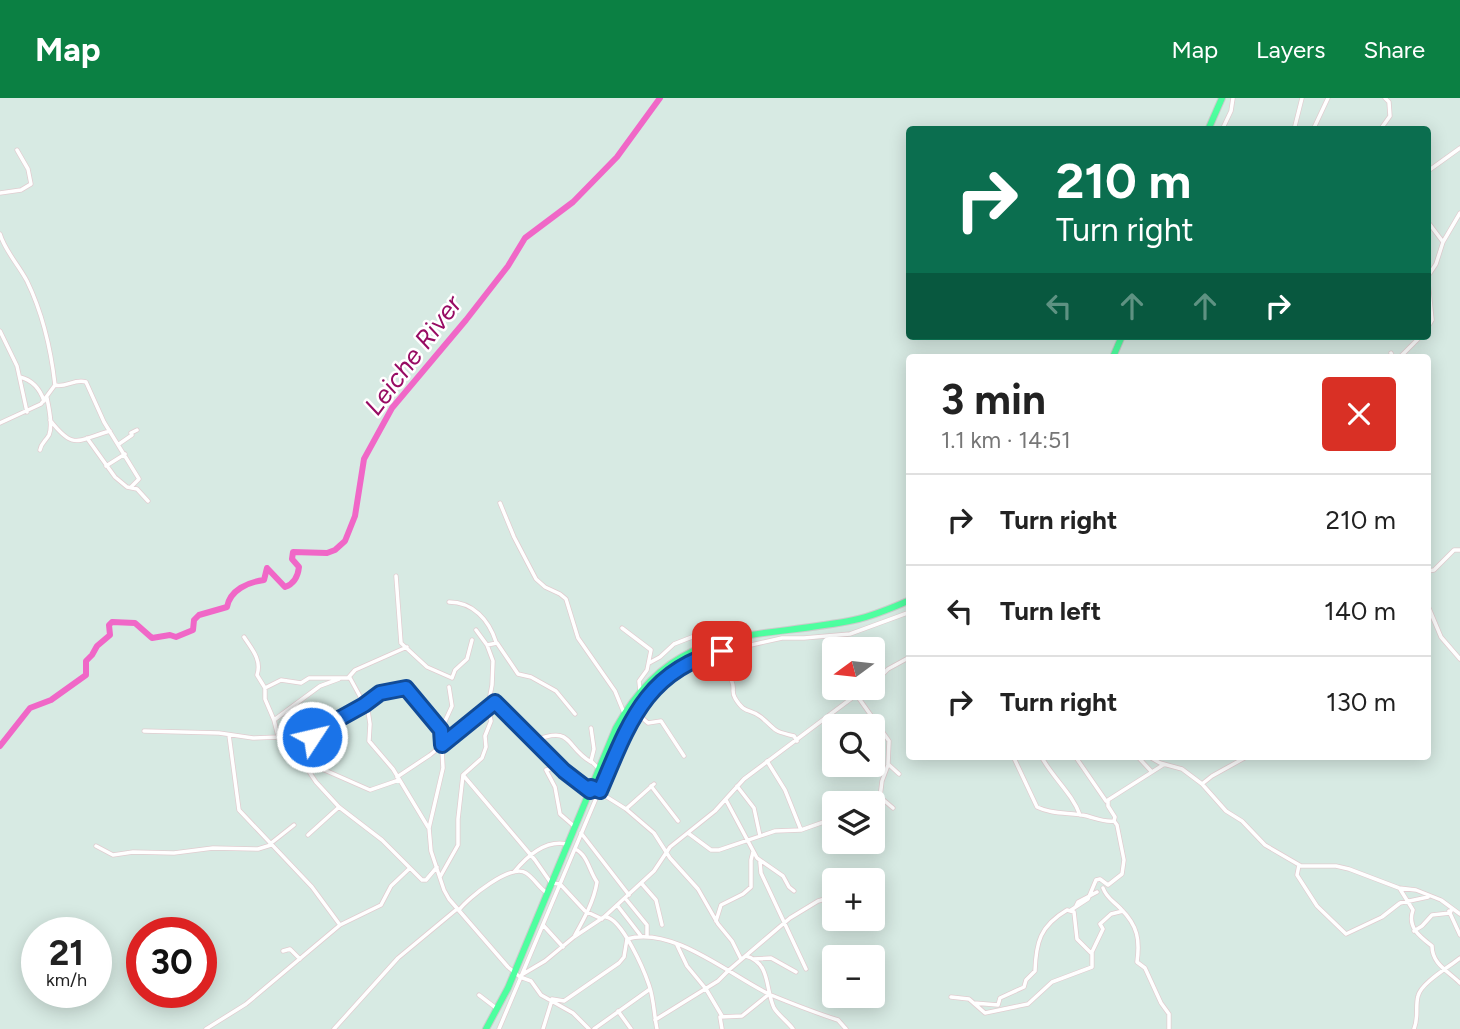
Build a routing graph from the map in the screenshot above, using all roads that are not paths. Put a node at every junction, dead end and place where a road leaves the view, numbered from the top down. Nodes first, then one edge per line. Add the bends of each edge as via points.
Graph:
1 (1222, 98) edge
2 (1233, 98) edge
3 (1302, 98) edge
4 (1328, 98) edge
5 (1385, 98) edge
6 (1211, 126) edge
7 (1224, 126) edge
8 (1295, 126) edge
9 (1315, 126) edge
10 (1382, 126) edge
11 (1460, 148) edge
12 (17, 150) dead end
13 (1431, 169) edge
14 (0, 193) edge
15 (1460, 213) edge
16 (1431, 226) edge
17 (0, 234) edge
18 (1443, 242) junction
19 (1431, 272) edge
20 (0, 331) edge
21 (1417, 340) edge
22 (1403, 354) edge
23 (20, 377) junction
24 (55, 385) junction
25 (46, 400) junction
26 (27, 412) junction
27 (50, 420) junction
28 (0, 423) edge
29 (137, 430) dead end
30 (110, 431) junction
31 (87, 438) junction
32 (119, 444) junction
33 (40, 450) dead end
34 (125, 454) junction
35 (106, 466) junction
36 (131, 487) junction
37 (148, 501) dead end
38 (500, 503) dead end
39 (1460, 550) edge
40 (1431, 570) edge
41 (396, 576) dead end
42 (906, 601) edge
43 (449, 603) dead end
44 (906, 613) edge
45 (1431, 613) edge
46 (622, 628) dead end
47 (476, 630) dead end
48 (244, 637) dead end
49 (692, 637) dead end
50 (472, 640) dead end
51 (496, 642) junction
52 (487, 645) junction
53 (407, 647) junction
54 (722, 651) junction
55 (906, 659) edge
56 (1460, 659) edge
57 (649, 663) junction
58 (886, 671) edge
59 (342, 677) junction
60 (348, 678) junction
61 (449, 687) dead end
62 (265, 688) junction
63 (640, 691) junction
64 (849, 700) edge
65 (860, 700) edge
66 (364, 705) junction
67 (488, 706) junction
68 (624, 713) junction
69 (575, 715) dead end
70 (634, 716) junction
71 (274, 720) junction
72 (590, 728) dead end
73 (441, 730) junction
74 (144, 731) dead end
75 (229, 735) junction
76 (279, 737) junction
77 (533, 741) junction
78 (797, 741) junction
79 (442, 745) junction
80 (294, 749) junction
81 (684, 756) dead end
82 (301, 760) junction
83 (1015, 760) edge
84 (1043, 760) edge
85 (1078, 760) edge
86 (1141, 760) edge
87 (1155, 760) edge
88 (1241, 760) edge
89 (767, 761) junction
90 (591, 762) junction
91 (888, 765) junction
92 (1163, 765) junction
93 (560, 766) junction
94 (599, 769) junction
95 (1151, 771) junction
96 (899, 774) dead end
97 (463, 775) junction
98 (398, 779) junction
99 (1202, 784) junction
100 (737, 786) junction
101 (591, 789) junction
102 (600, 791) junction
103 (726, 800) junction
104 (1107, 803) junction
105 (338, 807) junction
106 (893, 808) dead end
107 (626, 809) junction
108 (1080, 815) junction
109 (678, 821) dead end
110 (1114, 821) junction
111 (822, 823) edge
112 (294, 825) dead end
113 (575, 827) junction
114 (429, 828) junction
115 (801, 830) junction
116 (581, 833) junction
117 (688, 833) junction
118 (308, 835) dead end
119 (760, 836) junction
120 (747, 841) junction
121 (270, 844) junction
122 (567, 844) junction
123 (96, 846) dead end
124 (574, 849) junction
125 (666, 851) junction
126 (753, 852) junction
127 (531, 855) junction
128 (760, 862) junction
129 (1299, 865) junction
130 (437, 867) junction
131 (410, 868) junction
132 (514, 872) junction
133 (440, 877) junction
134 (551, 883) junction
135 (560, 884) junction
136 (642, 884) junction
137 (1108, 885) junction
138 (1103, 888) junction
139 (1399, 888) junction
140 (794, 891) dead end
141 (547, 893) junction
142 (627, 897) junction
143 (1090, 897) junction
144 (1430, 897) junction
145 (822, 900) edge
146 (1408, 900) junction
147 (617, 905) junction
148 (458, 909) junction
149 (1073, 911) junction
150 (1123, 911) junction
151 (1451, 911) junction
152 (587, 913) junction
153 (1460, 914) edge
154 (603, 918) junction
155 (716, 920) junction
156 (784, 922) junction
157 (340, 925) junction
158 (543, 925) junction
159 (662, 925) dead end
160 (1414, 931) junction
161 (1460, 935) edge
162 (644, 936) junction
163 (574, 937) junction
164 (627, 939) junction
165 (676, 945) junction
166 (563, 947) junction
167 (283, 951) dead end
168 (1092, 954) junction
169 (743, 958) junction
170 (1460, 958) edge
171 (300, 959) junction
172 (753, 959) junction
173 (806, 969) dead end
174 (729, 970) junction
175 (1446, 970) junction
176 (796, 972) dead end
177 (518, 974) junction
178 (1460, 983) edge
179 (650, 989) junction
180 (706, 989) junction
181 (768, 994) junction
182 (479, 995) dead end
183 (951, 997) dead end
184 (551, 999) junction
185 (974, 1003) junction
186 (496, 1008) junction
187 (618, 1012) junction
188 (722, 1016) junction
189 (655, 1020) junction
190 (206, 1029) edge
191 (334, 1029) edge
192 (486, 1029) edge
193 (499, 1029) edge
194 (543, 1029) edge
195 (592, 1029) edge
196 (631, 1029) edge
197 (657, 1029) edge
198 (722, 1029) edge
199 (793, 1029) edge
200 (846, 1029) edge
201 (1169, 1029) edge
202 (1414, 1029) edge

1 - 6 highway
2 - 7 street
3 - 8 street
4 - 9 street
5 - 10 street via 1391,112
11 - 13 street
12 - 14 street via 29,169 31,184
15 - 18 street
16 - 18 street
17 - 24 street via 37,304
18 - 19 street
20 - 23 street
21 - 22 street
23 - 25 street
23 - 26 street
24 - 25 street
24 - 30 street via 86,382
25 - 26 street
25 - 27 street
26 - 28 street
27 - 31 street via 69,440
27 - 33 street via 49,435
29 - 32 street
30 - 31 street
30 - 32 street
31 - 35 street
32 - 34 street
34 - 35 street
34 - 36 street via 139,479
35 - 36 street
36 - 37 street via 144,493
38 - 68 street via 536,579 566,599 578,638 615,691
39 - 40 street
41 - 53 street via 401,640
42 - 63 highway via 853,620 740,635 708,644 671,662
43 - 51 street via 465,604 479,613
44 - 54 street via 850,634 782,638
45 - 56 street via 1441,637
46 - 57 street via 651,648
47 - 52 street
48 - 62 street via 256,655 257,675
49 - 57 street
50 - 53 street via 467,659 452,678 427,667
51 - 52 street
51 - 69 street via 518,674 557,692
52 - 67 street via 493,661
53 - 60 street via 355,670
54 - 70 street via 698,657 670,673
54 - 78 street via 733,696 742,708
55 - 58 street
57 - 63 street via 639,681
59 - 60 street
59 - 62 street via 281,680
59 - 71 street
60 - 66 street
61 - 73 street via 452,706
62 - 71 street
63 - 68 highway
64 - 78 street
65 - 91 street via 889,741
66 - 73 street via 380,693 406,688
66 - 80 street
66 - 98 street via 369,741
67 - 77 street via 498,704
67 - 79 street
67 - 97 street via 491,721 486,747 482,758
68 - 94 highway
70 - 81 street via 648,723 661,720
70 - 102 street
71 - 76 street
72 - 90 street
73 - 79 street
74 - 75 street
75 - 76 street
75 - 121 street via 239,810
76 - 80 street
77 - 90 street via 565,737
77 - 93 street
78 - 89 street
79 - 98 street
79 - 114 street via 443,768
80 - 82 street
82 - 98 street via 370,790
82 - 105 street
83 - 108 street via 1037,807
84 - 108 street
85 - 104 street
86 - 95 street
87 - 92 street
88 - 99 street
89 - 100 street
89 - 115 street
90 - 94 street
91 - 96 street
91 - 106 street via 880,797
92 - 95 street
92 - 99 street via 1179,767
93 - 101 street
93 - 113 street via 546,770 560,814
94 - 101 highway
95 - 104 street
97 - 127 street
97 - 133 street via 458,845
98 - 114 street
99 - 129 street via 1265,845
100 - 103 street
100 - 119 street via 754,808
101 - 102 street
101 - 113 highway
102 - 107 street
102 - 116 street
103 - 117 street
103 - 120 street
104 - 110 street
105 - 118 street
105 - 131 street
107 - 109 street via 653,785
107 - 125 street via 654,833
108 - 110 street
110 - 137 street via 1124,868
111 - 115 street
112 - 121 street
113 - 122 highway
114 - 130 street
115 - 119 street
116 - 124 street
116 - 142 street
117 - 120 street via 713,850
117 - 125 street
119 - 120 street
120 - 126 street
121 - 123 street via 258,849 113,855
121 - 157 street via 317,893
122 - 127 street via 554,842
122 - 134 highway
124 - 135 street
124 - 152 street via 584,856 597,882
125 - 136 street
125 - 155 street via 698,889
126 - 128 street
126 - 155 street via 751,887 722,905
127 - 132 street
127 - 134 street
128 - 140 street via 783,876
128 - 156 street
129 - 139 street via 1342,867
129 - 146 street via 1297,875 1304,889 1346,934
130 - 131 street via 424,881
130 - 133 street
131 - 157 street via 380,905
132 - 141 street via 526,873
132 - 148 street via 482,888
133 - 148 street via 446,895
134 - 135 street
134 - 141 highway
135 - 152 street
135 - 158 street
136 - 142 street
136 - 159 street via 656,900
137 - 138 street
137 - 143 street via 1096,880
138 - 143 street
138 - 150 street via 1107,898
139 - 144 street
139 - 146 street
141 - 177 highway
142 - 147 street
142 - 162 street via 647,925
143 - 149 street
144 - 146 street
144 - 151 street
145 - 156 street
146 - 160 street
147 - 154 street
147 - 162 street
148 - 177 street via 504,964
148 - 191 street via 398,958
149 - 168 street via 1077,939
149 - 185 street via 1059,915 1041,934 1035,973 1024,987 1000,998 998,1005
150 - 168 street via 1101,923 1103,929
150 - 201 street via 1138,938 1138,963 1169,1014
151 - 153 street
151 - 160 street via 1432,915
151 - 161 street
152 - 154 street
152 - 163 street
154 - 163 street
154 - 164 street via 614,920
155 - 169 street
156 - 169 street
156 - 173 street
157 - 171 street
158 - 166 street
158 - 177 street
160 - 175 street via 1432,946 1432,954
162 - 164 street
162 - 165 street
163 - 166 street
164 - 179 street
164 - 184 street via 619,963 564,1001
165 - 174 street
165 - 180 street
166 - 177 street
167 - 171 street via 290,949
168 - 185 street via 1092,967 1052,982 1028,1004 989,1013
169 - 172 street
169 - 174 street
170 - 175 street
171 - 190 street via 246,1004
172 - 176 street via 771,958
172 - 181 street via 766,975
174 - 180 street
174 - 181 street
175 - 178 street
175 - 202 street via 1418,996
177 - 184 street
177 - 186 highway
177 - 193 street
179 - 187 street
179 - 189 street
180 - 188 street
180 - 189 street
181 - 188 street via 742,1016
181 - 199 street
181 - 200 street via 838,1020
182 - 186 street
183 - 185 street
184 - 194 street
184 - 195 street
186 - 192 highway
187 - 195 street
187 - 196 street
188 - 198 street
189 - 197 street

